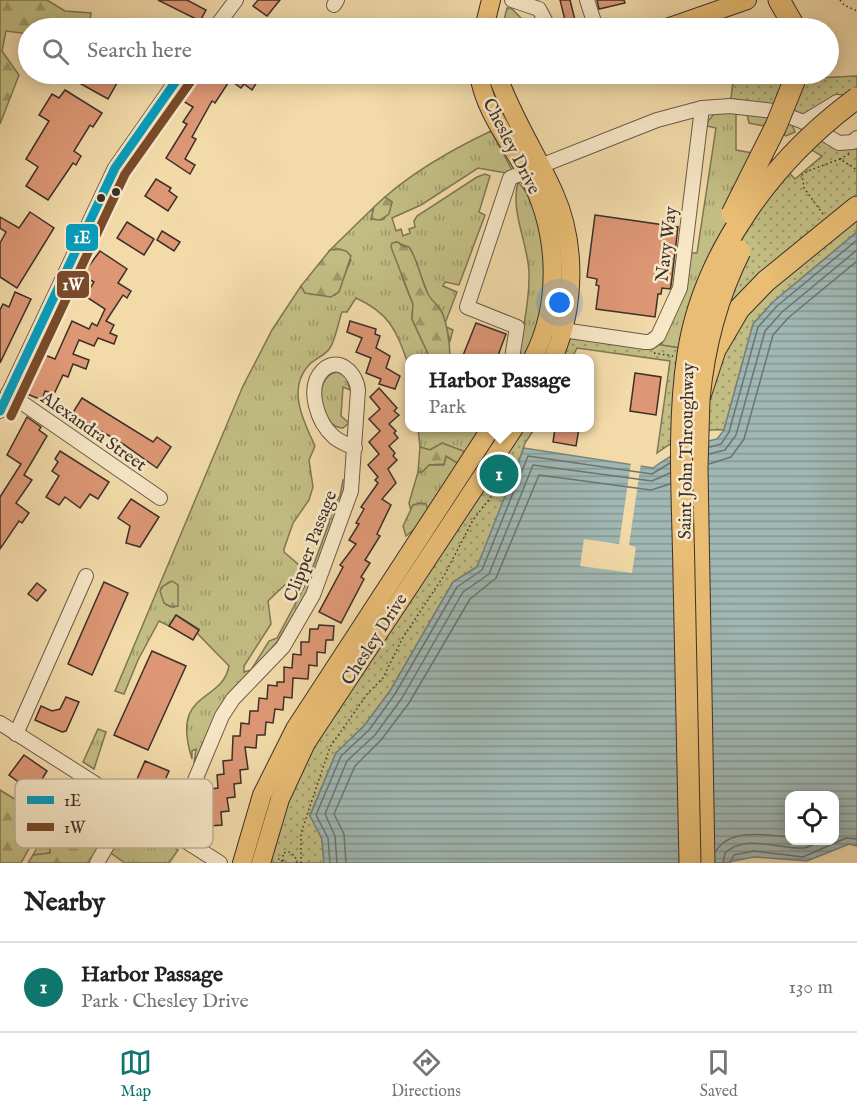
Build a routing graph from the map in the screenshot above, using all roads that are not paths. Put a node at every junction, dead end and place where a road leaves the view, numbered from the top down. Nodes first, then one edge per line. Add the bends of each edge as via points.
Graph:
1 (236, 0) edge
2 (512, 0) edge
3 (587, 0) edge
4 (747, 0) edge
5 (779, 0) edge
6 (541, 5) edge
7 (222, 18) edge
8 (593, 18) edge
9 (696, 18) edge
10 (789, 18) edge
11 (174, 84) edge
12 (494, 84) edge
13 (793, 84) edge
14 (857, 98) edge
15 (857, 107) edge
16 (702, 108) junction
17 (857, 115) edge
18 (804, 122) junction
19 (857, 138) edge
20 (533, 169) junction
21 (857, 207) edge
22 (697, 316) junction
23 (555, 329) junction
24 (513, 354) edge
25 (536, 354) edge
26 (554, 354) edge
27 (8, 393) junction
28 (699, 399) junction
29 (0, 411) edge
30 (489, 432) edge
31 (510, 432) edge
32 (355, 448) junction
33 (160, 498) dead end
34 (86, 576) dead end
35 (315, 712) junction
36 (0, 723) edge
37 (16, 734) junction
38 (86, 779) edge
39 (196, 779) edge
40 (106, 848) edge
41 (194, 848) edge
42 (269, 861) edge
43 (97, 863) edge
44 (220, 863) edge
45 (242, 863) edge
46 (690, 863) edge
47 (704, 863) edge

1 - 7 street
2 - 6 street
3 - 8 street
4 - 9 main road
5 - 10 highway
11 - 27 street via 115,168
12 - 20 main road, Chesley Drive via 503,133
13 - 22 highway, bridge via 705,273
14 - 22 highway, Saint John Throughway, bridge via 809,138 754,202 723,254
15 - 18 street via 846,101 837,102
16 - 18 street via 762,109
16 - 20 street via 657,120
16 - 23 street, Navy Way via 680,288 658,336 645,342
17 - 28 highway, Saint John Throughway, bridge via 791,178 746,240 714,314 702,362
18 - 19 street via 839,143
20 - 23 main road, Chesley Drive via 550,239
20 - 24 street via 509,180 467,307 517,327
21 - 28 highway, bridge via 766,281 739,309 715,350
22 - 46 highway, Saint John Throughway, bridge via 688,353 683,410
23 - 25 main road, Chesley Drive
23 - 26 main road, Chesley Drive
27 - 29 street
27 - 33 street, Alexandra Street
28 - 47 highway, Saint John Throughway
30 - 35 main road, Chesley Drive
31 - 35 main road, Chesley Drive
32 - 32 street, Clipper Passage via 333,436 317,411 316,384 327,367 346,368 356,378
32 - 39 street, Clipper Passage via 348,502 313,595 283,647 233,699
34 - 37 street
35 - 42 main road, Chesley Drive via 271,825
35 - 45 main road, Chesley Drive via 269,776
36 - 37 street
37 - 38 street
40 - 43 street
41 - 44 street

